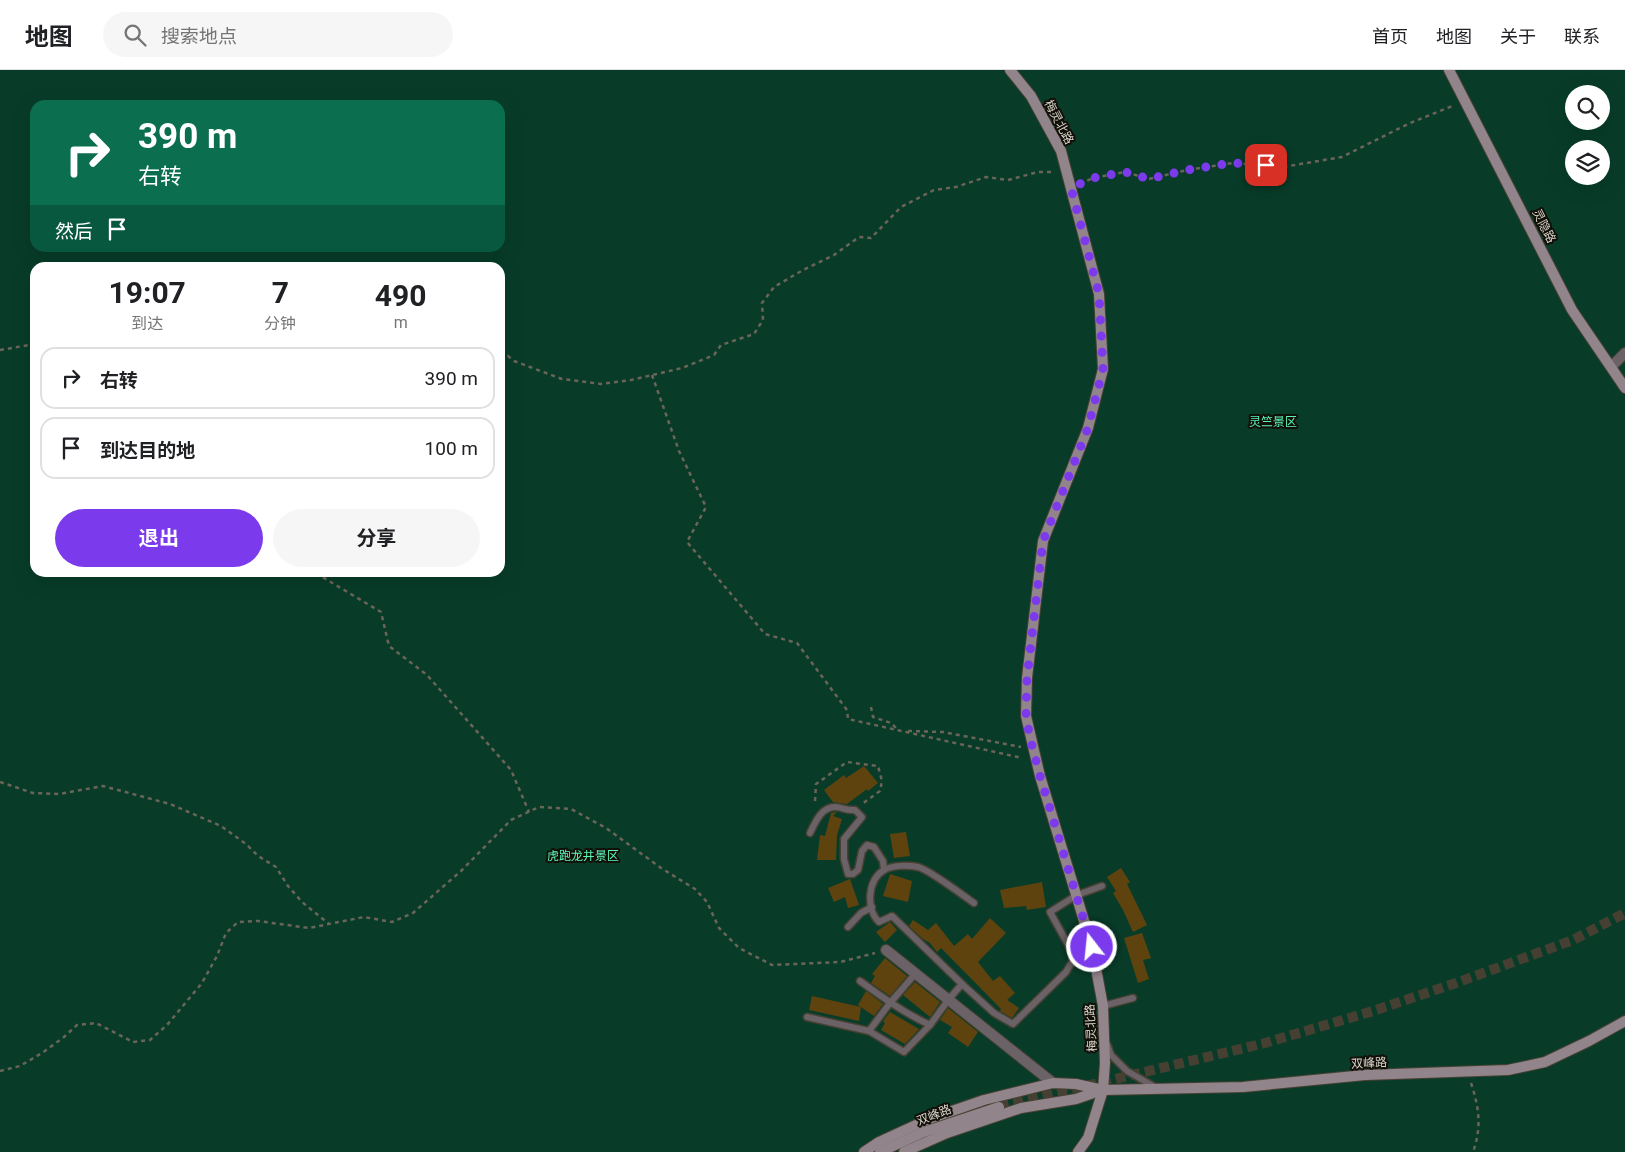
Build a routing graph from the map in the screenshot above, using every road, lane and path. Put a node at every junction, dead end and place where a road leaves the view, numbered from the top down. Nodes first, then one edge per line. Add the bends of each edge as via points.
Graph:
1 (1010, 70) edge
2 (1449, 70) edge
3 (1465, 101) junction
4 (1066, 168) junction
5 (1071, 188) junction
6 (30, 345) edge
7 (0, 350) edge
8 (1625, 353) edge
9 (505, 357) edge
10 (1611, 367) junction
11 (652, 375) junction
12 (1625, 388) edge
13 (322, 577) edge
14 (871, 707) dead end
15 (898, 730) junction
16 (1033, 749) junction
17 (1022, 758) dead end
18 (0, 782) edge
19 (815, 801) dead end
20 (855, 810) junction
21 (529, 812) junction
22 (810, 833) dead end
23 (884, 870) junction
24 (1102, 886) dead end
25 (1077, 895) junction
26 (974, 903) dead end
27 (872, 907) junction
28 (329, 924) junction
29 (848, 927) dead end
30 (886, 950) joint
31 (916, 973) junction
32 (860, 981) dead end
33 (962, 984) junction
34 (1133, 998) dead end
35 (949, 999) junction
36 (890, 1003) junction
37 (1104, 1006) junction
38 (807, 1017) dead end
39 (1625, 1021) edge
40 (930, 1025) junction
41 (869, 1032) junction
42 (1104, 1033) junction
43 (0, 1071) edge
44 (1467, 1072) junction
45 (1053, 1083) junction
46 (1177, 1089) junction
47 (1103, 1090) junction
48 (999, 1107) tunnel mouth
49 (864, 1152) edge
50 (880, 1152) edge
51 (904, 1152) edge
52 (1078, 1152) edge
53 (1473, 1152) edge

1 - 4 main road, 梅灵北路 via 1031,96
2 - 3 main road, 灵隐路
3 - 5 path via 1410,123 1342,157 1283,167 1232,163 1149,179 1125,172 1093,178
3 - 10 main road, 灵隐路 via 1572,310
4 - 5 main road, 梅灵北路
4 - 11 path via 1008,180 986,177 934,190 901,207 871,238 859,237 834,255 774,287 762,303 763,320 754,334 721,344 714,355 682,368
5 - 16 main road, 梅灵北路 via 1099,294 1103,369 1088,428 1043,541 1027,678 1026,716
6 - 7 path
8 - 10 street
9 - 11 path via 562,379 601,384
10 - 12 main road, 灵隐路
11 - 15 path via 679,452 706,507 687,542 765,634 797,643 847,710 848,719
13 - 21 path via 381,612 389,646 427,675 511,770
14 - 15 path via 873,717 891,723
15 - 16 path via 943,732
15 - 17 path
16 - 25 main road, 梅灵北路
18 - 28 path via 33,793 59,794 103,786 170,804 221,826 276,867 302,902
19 - 20 path via 816,784 847,762 878,766 882,781 880,791
20 - 22 lane via 834,807 825,810
20 - 23 lane via 862,817 844,839 848,874 858,870 862,851 867,845 874,847 883,861
21 - 28 path via 511,820 461,871 413,913 392,922 364,917
21 - 30 path via 539,807 571,809 606,828 695,889 707,902 719,928 739,948 772,965 840,962
23 - 26 lane via 905,866 921,868
23 - 27 lane via 877,876 869,894
24 - 25 lane
25 - 33 lane via 1050,912 1075,957 1066,972 1014,1024 994,1013
25 - 37 main road, 梅灵北路
27 - 29 lane via 860,913
27 - 33 lane via 879,922 892,916
28 - 43 path via 309,928 258,921 238,922 226,933 218,956 202,984 150,1040 132,1042 96,1023 77,1025 42,1053 20,1066
30 - 31 street
31 - 35 street
31 - 36 lane
32 - 36 lane
33 - 35 lane
34 - 37 lane
35 - 40 lane
35 - 45 street
36 - 40 lane
36 - 41 lane
37 - 42 main road, 梅灵北路
38 - 41 lane
39 - 44 main road, 双峰路 via 1545,1062 1508,1070
40 - 41 lane via 904,1052
42 - 46 lane via 1111,1055 1126,1071 1151,1086
42 - 47 main road, 梅灵北路
44 - 46 main road, 双峰路 via 1365,1075 1243,1087
44 - 53 path via 1478,1102 1479,1126
45 - 47 main road
45 - 49 main road via 984,1100 929,1119
46 - 47 main road, 双峰路
47 - 51 main road via 1021,1108 947,1133
47 - 52 main road, 梅灵北路 via 1088,1138
48 - 50 main road, 双峰路 via 931,1129

